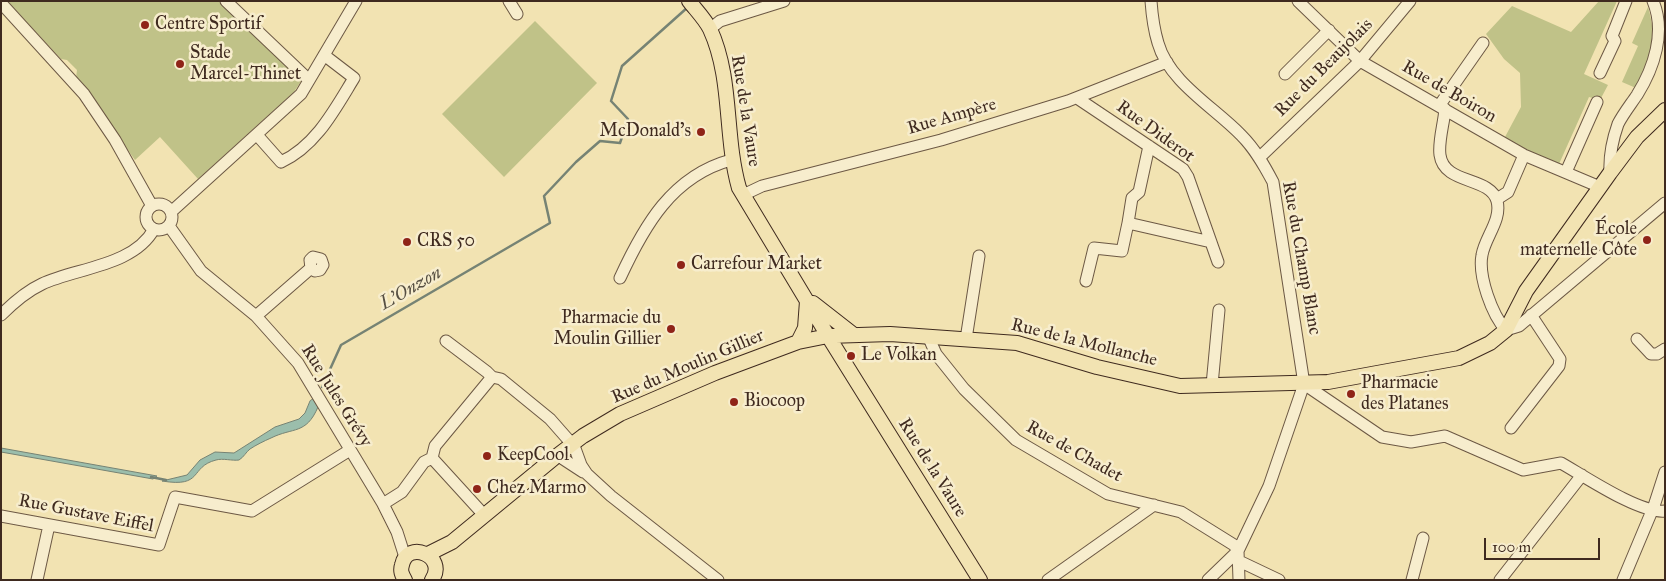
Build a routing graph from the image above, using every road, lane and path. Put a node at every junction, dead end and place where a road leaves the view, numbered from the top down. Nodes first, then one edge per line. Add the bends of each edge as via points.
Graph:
1 (226, 1) edge
2 (356, 1) edge
3 (508, 1) edge
4 (784, 1) edge
5 (1151, 1) edge
6 (1410, 1) edge
7 (1626, 1) edge
8 (1653, 1) edge
9 (1, 3) edge
10 (1304, 3) edge
11 (693, 6) edge
12 (517, 14) dead end
13 (710, 29) junction
14 (1329, 30) junction
15 (1483, 43) dead end
16 (324, 55) junction
17 (1360, 60) junction
18 (1167, 62) junction
19 (1600, 73) dead end
20 (1284, 74) dead end
21 (309, 80) junction
22 (1077, 98) junction
23 (1597, 102) dead end
24 (1442, 108) junction
25 (1665, 110) edge
26 (257, 135) junction
27 (1149, 146) junction
28 (1524, 155) junction
29 (1260, 157) junction
30 (732, 160) junction
31 (1566, 172) junction
32 (1610, 172) junction
33 (1600, 187) junction
34 (743, 195) junction
35 (1497, 199) junction
36 (1665, 203) edge
37 (152, 206) junction
38 (172, 212) junction
39 (1128, 223) junction
40 (169, 226) junction
41 (154, 229) junction
42 (1211, 242) junction
43 (979, 256) dead end
44 (1218, 262) dead end
45 (310, 268) dead end
46 (620, 278) dead end
47 (1086, 281) dead end
48 (805, 297) junction
49 (1219, 310) dead end
50 (1, 315) edge
51 (1531, 315) junction
52 (256, 316) junction
53 (1506, 330) junction
54 (854, 335) junction
55 (828, 336) junction
56 (928, 336) junction
57 (1637, 338) dead end
58 (966, 339) junction
59 (446, 341) dead end
60 (801, 342) junction
61 (1665, 349) edge
62 (840, 354) junction
63 (492, 377) junction
64 (1304, 384) junction
65 (1212, 385) junction
66 (1512, 428) dead end
67 (573, 444) junction
68 (350, 450) junction
69 (557, 456) junction
70 (432, 458) junction
71 (1665, 472) edge
72 (587, 474) junction
73 (1582, 475) junction
74 (383, 504) junction
75 (1154, 505) junction
76 (1661, 513) edge
77 (484, 515) junction
78 (1, 516) edge
79 (50, 525) junction
80 (1423, 538) dead end
81 (1239, 556) junction
82 (428, 565) edge
83 (402, 578) edge
84 (37, 580) edge
85 (718, 580) edge
86 (980, 580) edge
87 (1048, 580) edge
88 (1208, 580) edge
89 (1239, 580) edge
90 (1279, 580) edge
91 (1412, 580) edge
92 (1500, 580) edge
93 (1623, 580) edge

1 - 21 street
2 - 16 street
3 - 12 street
4 - 13 street via 720,21
5 - 18 street, Rue du Champ Blanc via 1158,44
6 - 17 street, Rue du Beaujolais
7 - 19 street via 1612,36 1615,40
8 - 32 street via 1658,13 1659,42 1646,79 1619,122 1609,152
9 - 37 street via 84,94 115,140
10 - 14 street, Rue de Boiron
11 - 13 main road, Rue de la Vaure
13 - 30 main road, Rue de la Vaure via 723,66
14 - 17 street, Rue de Boiron
14 - 20 street
15 - 24 street
16 - 21 street
16 - 26 street via 354,78 323,126 298,154 281,162
17 - 24 street, Rue de Boiron
17 - 29 street, Rue du Beaujolais
18 - 22 street, Rue Ampère
18 - 29 street, Rue du Champ Blanc via 1196,96 1240,134
21 - 26 street via 301,94
22 - 27 street, Rue Diderot
22 - 34 street, Rue Ampère via 941,140 762,186
23 - 31 street
24 - 28 street, Rue de Boiron
24 - 35 street via 1440,156 1449,171 1486,187
25 - 32 main road via 1637,137
26 - 38 street
27 - 39 street via 1139,192 1132,198
27 - 42 street, Rue Diderot via 1188,177
28 - 31 street, Rue de Boiron
28 - 35 street via 1508,192
29 - 64 street, Rue du Champ Blanc via 1273,182
30 - 34 main road, Rue de la Vaure
30 - 46 street via 677,188 640,236
31 - 33 street, Rue de Boiron
32 - 33 main road
33 - 53 main road via 1526,291
34 - 48 main road, Rue de la Vaure
35 - 53 street via 1498,213 1482,255 1481,267 1492,310
36 - 51 street
37 - 38 street via 166,205
37 - 41 street via 146,218
38 - 40 street
39 - 42 street
39 - 47 street via 1122,251 1094,248
40 - 41 street
40 - 52 street, Rue Jules Grévy via 201,271
41 - 50 street via 148,241 137,248 103,265 42,284 14,302
42 - 44 street, Rue Diderot
43 - 58 street
45 - 52 street
48 - 54 main road, Rue de la Vaure
48 - 55 main road, Rue de la Vaure
48 - 60 main road via 805,328
49 - 65 street
51 - 53 street via 1519,326
51 - 66 street via 1560,359 1559,366
52 - 68 street, Rue Jules Grévy via 298,363
53 - 64 main road, Rue de la Mollanche via 1459,358
54 - 55 main road, Rue de la Mollanche
54 - 56 main road, Rue de la Mollanche
55 - 60 main road, Rue du Moulin Gillier
55 - 62 main road, Rue de la Vaure
56 - 58 main road, Rue de la Mollanche
56 - 75 street, Rue de Chadet via 936,354 964,389 1016,440 1108,494
57 - 61 street via 1651,354
58 - 65 main road, Rue de la Mollanche via 1017,343 1097,367 1180,386
59 - 63 street
60 - 62 main road
60 - 67 main road, Rue du Moulin Gillier via 660,395 620,414
62 - 86 main road, Rue de la Vaure
63 - 67 street via 502,379 550,419
63 - 70 street via 435,446
64 - 65 main road, Rue de la Mollanche
64 - 73 street via 1382,437 1411,442 1445,436 1523,470 1561,462
64 - 81 street via 1269,486
67 - 69 main road, Rue du Moulin Gillier
67 - 72 street
68 - 74 street, Rue Jules Grévy
68 - 79 street, Rue Gustave Eiffel via 252,511 175,496 159,545
69 - 72 street
69 - 77 main road, Rue du Moulin Gillier
70 - 74 street via 424,462 402,492
70 - 77 street
71 - 76 street
72 - 85 street
73 - 76 street
73 - 92 street
74 - 82 street, Rue Jules Grévy via 397,532
75 - 81 street, Rue de Chadet via 1181,512 1226,540
75 - 87 street
76 - 93 street
77 - 82 main road, Rue du Moulin Gillier
78 - 79 street, Rue Gustave Eiffel
79 - 84 street
80 - 91 street
81 - 88 street
81 - 89 street
81 - 90 street, Rue de Chadet
82 - 83 main road via 402,563

